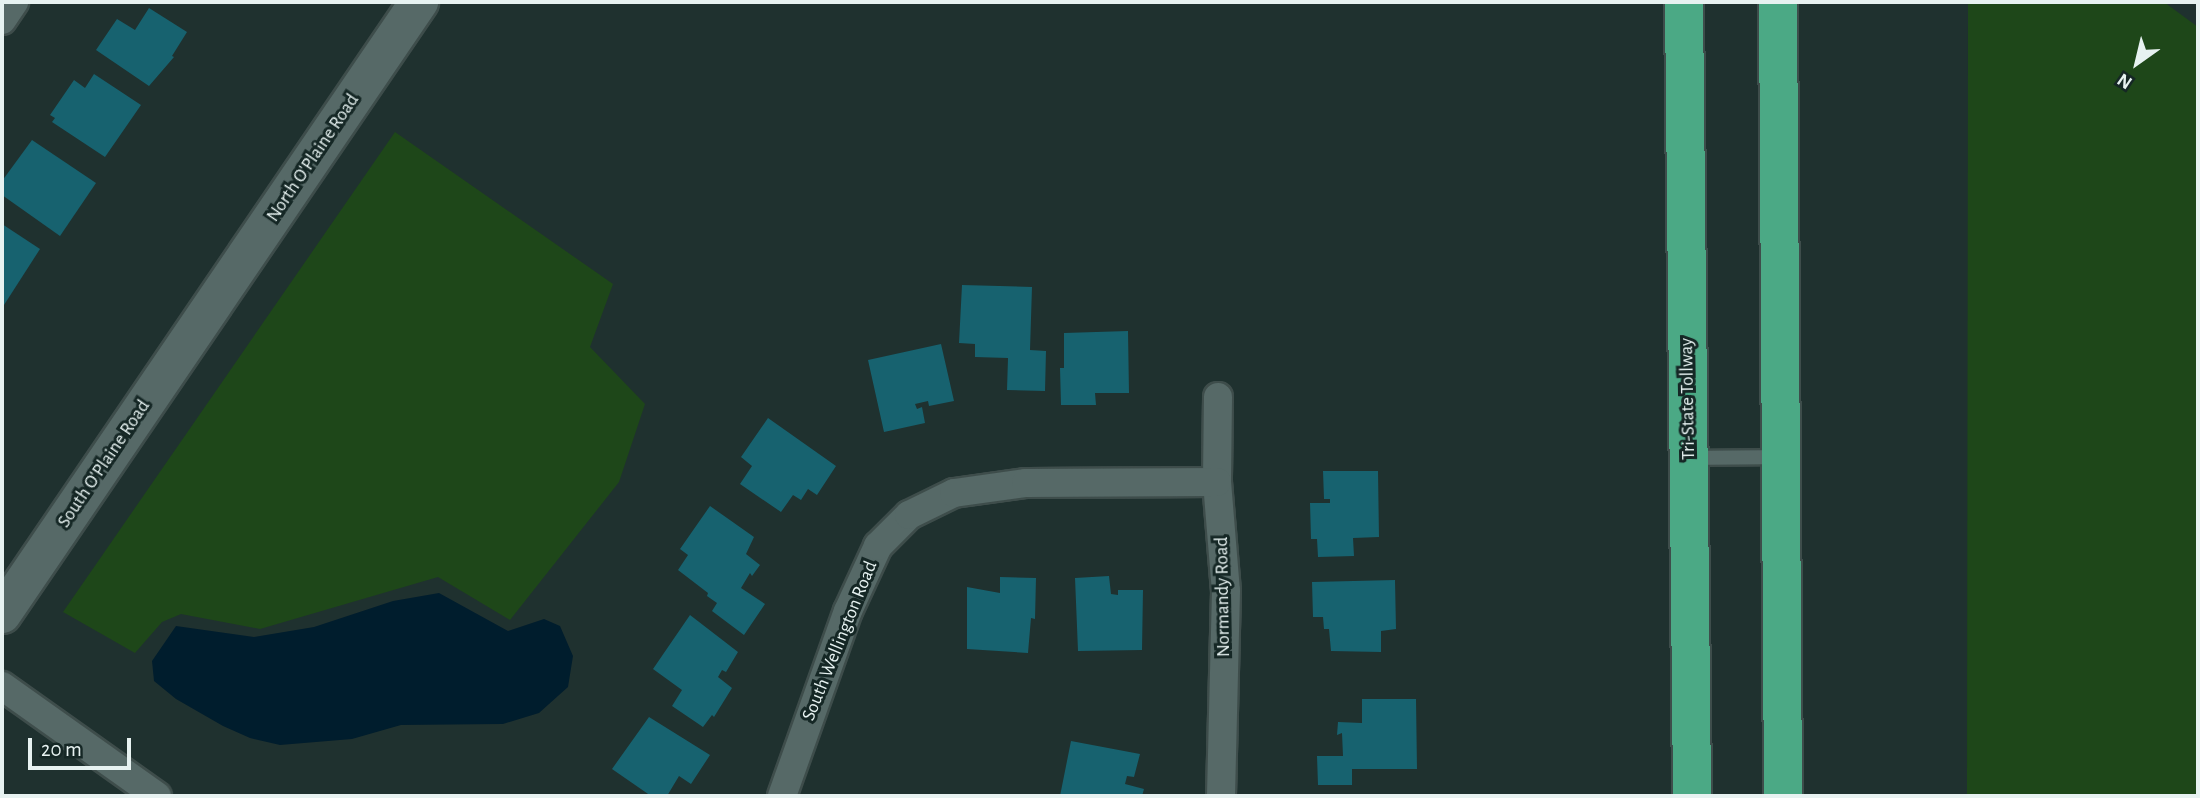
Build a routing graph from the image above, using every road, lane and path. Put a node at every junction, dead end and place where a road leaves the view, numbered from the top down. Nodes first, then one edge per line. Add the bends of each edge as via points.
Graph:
1 (14, 2) edge
2 (419, 2) edge
3 (1684, 2) edge
4 (1778, 2) edge
5 (2, 20) edge
6 (206, 314) joint
7 (1218, 397) dead end
8 (1781, 457) junction
9 (1688, 458) junction
10 (1217, 482) junction
11 (2, 614) edge
12 (2, 686) edge
13 (158, 796) edge
14 (782, 796) edge
15 (1221, 796) edge
16 (1692, 796) edge
17 (1783, 796) edge

1 - 5 street
2 - 6 main road, North O'Plaine Road
3 - 9 highway, Tri-State Tollway
4 - 8 highway
6 - 11 main road, South O'Plaine Road
7 - 10 street, Normandy Road
8 - 9 lane
8 - 17 highway
9 - 16 highway, Tri-State Tollway
10 - 14 street, South Wellington Road via 1026,483 954,493 909,515 878,546 848,611
10 - 15 street, Normandy Road via 1226,591
12 - 13 street

